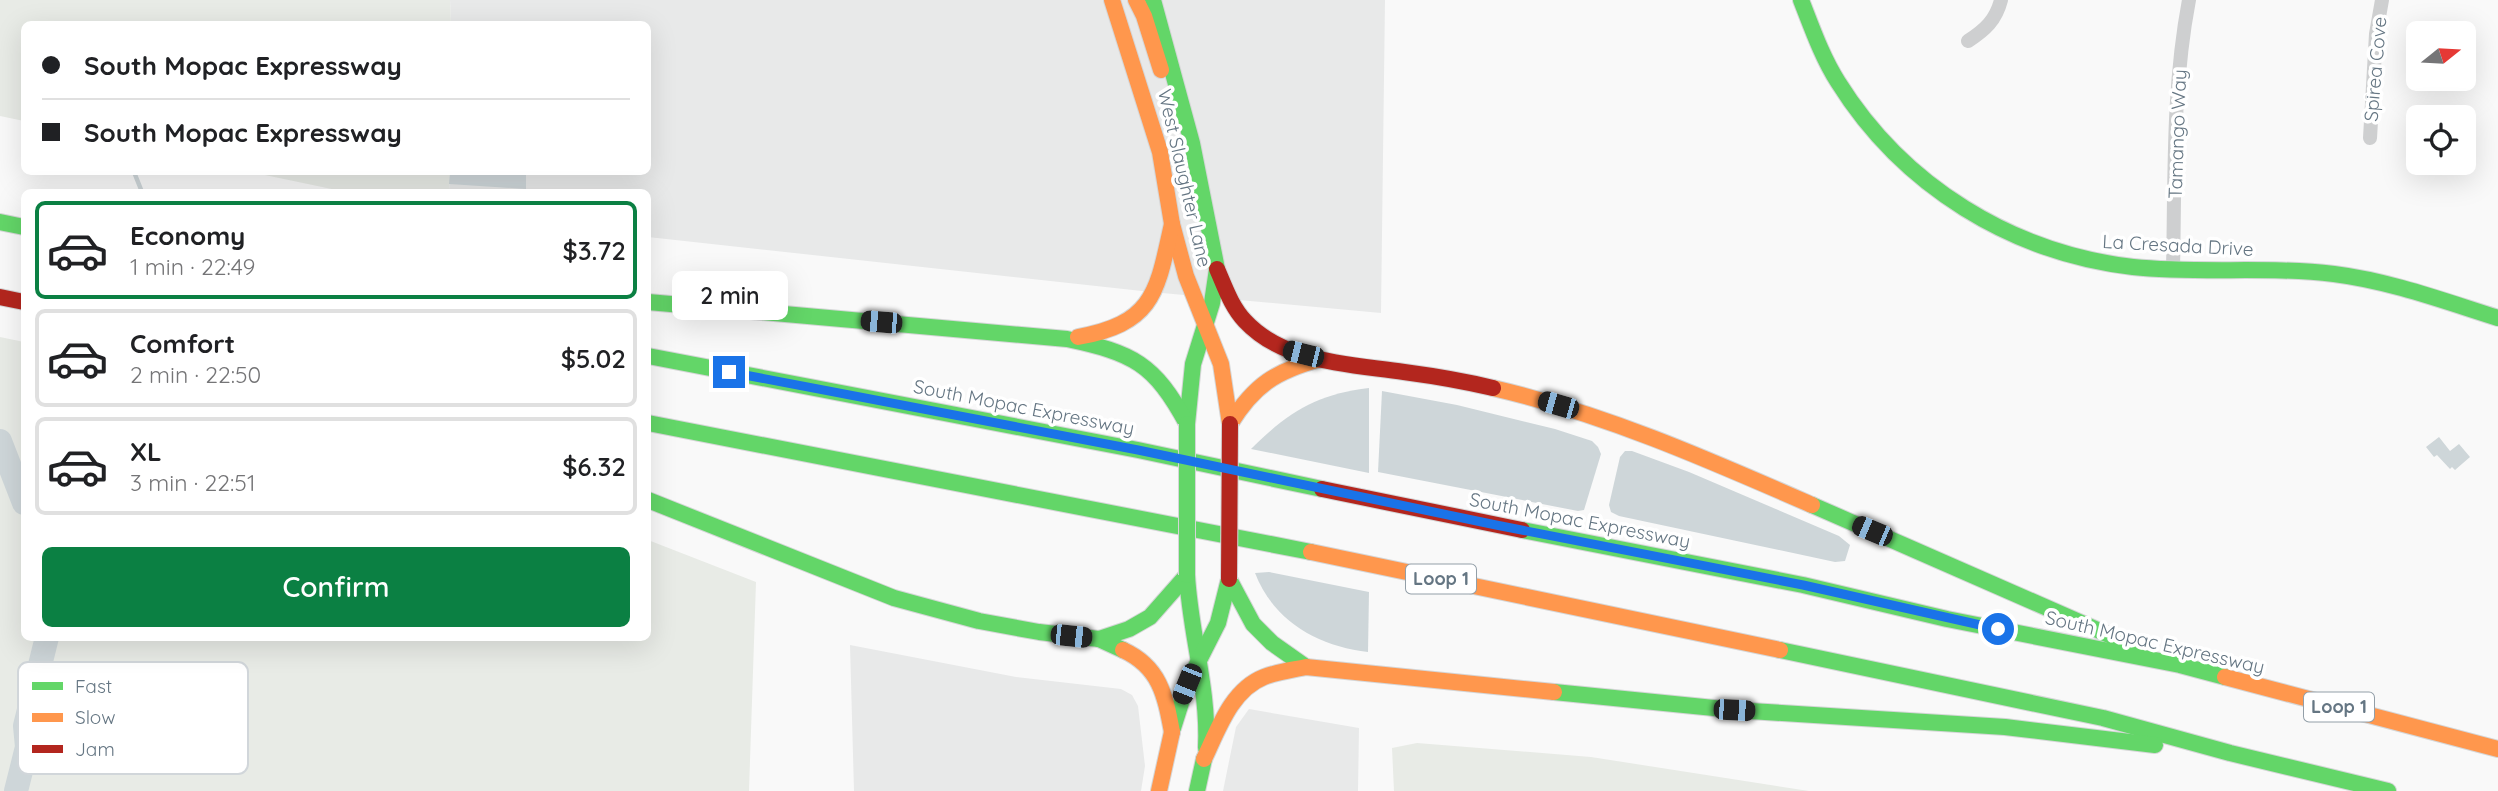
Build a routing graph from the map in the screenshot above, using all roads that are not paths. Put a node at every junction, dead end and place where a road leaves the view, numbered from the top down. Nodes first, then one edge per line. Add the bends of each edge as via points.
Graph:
1 (1112, 0) edge
2 (1136, 0) edge
3 (1153, 0) edge
4 (1801, 0) edge
5 (2001, 0) edge
6 (2189, 0) edge
7 (2382, 0) edge
8 (1968, 41) dead end
9 (1181, 99) junction
10 (2370, 138) dead end
11 (0, 222) edge
12 (1172, 223) junction
13 (21, 226) edge
14 (1217, 269) junction
15 (2173, 269) junction
16 (0, 296) edge
17 (21, 301) edge
18 (651, 302) edge
19 (2498, 318) edge
20 (1205, 325) junction
21 (1067, 339) junction
22 (651, 357) edge
23 (1320, 358) junction
24 (651, 424) edge
25 (1187, 424) junction
26 (1230, 424) junction
27 (651, 501) edge
28 (1187, 575) junction
29 (1229, 579) junction
30 (1099, 639) junction
31 (1198, 660) junction
32 (2180, 665) junction
33 (1306, 667) junction
34 (1171, 732) junction
35 (2498, 749) edge
36 (2230, 753) junction
37 (1204, 759) junction
38 (1159, 791) edge
39 (1197, 791) edge
40 (2388, 791) edge

1 - 12 main road, West Slaughter Lane via 1160,152
2 - 9 main road via 1166,82
3 - 9 main road, West Slaughter Lane
4 - 15 main road, La Cresada Drive via 1825,56 1854,106 1894,154 1953,203 2024,242 2056,252 2132,267
5 - 8 street via 1994,19
6 - 15 street, Tamango Way via 2176,96
7 - 10 street, Spirea Cove
9 - 14 main road, West Slaughter Lane
11 - 13 main road
12 - 20 main road, West Slaughter Lane
12 - 21 main road via 1162,275 1147,303 1113,330
14 - 20 main road, West Slaughter Lane
14 - 23 main road via 1230,300 1250,327 1285,349
15 - 19 main road, La Cresada Drive via 2351,276
16 - 17 main road
18 - 21 main road
20 - 25 main road, West Slaughter Lane via 1193,364
20 - 26 main road, West Slaughter Lane via 1225,379
21 - 25 main road via 1124,354 1145,365 1171,394
22 - 32 main road, South Mopac Expressway / Loop 1 via 1138,450
23 - 26 main road via 1263,382
23 - 32 main road via 1497,390 1629,427
24 - 36 main road, Loop 1 via 1294,548 2103,718
25 - 28 main road, West Slaughter Lane, bridge
26 - 29 main road, West Slaughter Lane, bridge
27 - 30 main road via 894,598 979,621
28 - 30 main road via 1150,617
28 - 31 main road, West Slaughter Lane
29 - 31 main road, West Slaughter Lane via 1218,623
29 - 33 main road via 1262,635
30 - 34 main road via 1151,670 1166,694
31 - 34 main road, West Slaughter Lane
31 - 37 main road, West Slaughter Lane via 1207,706
32 - 35 main road, South Mopac Expressway / Loop 1
33 - 36 main road via 1734,710 2005,727
33 - 37 main road via 1260,679 1242,691
34 - 38 main road, West Slaughter Lane
36 - 40 main road, Loop 1
37 - 39 main road, West Slaughter Lane

